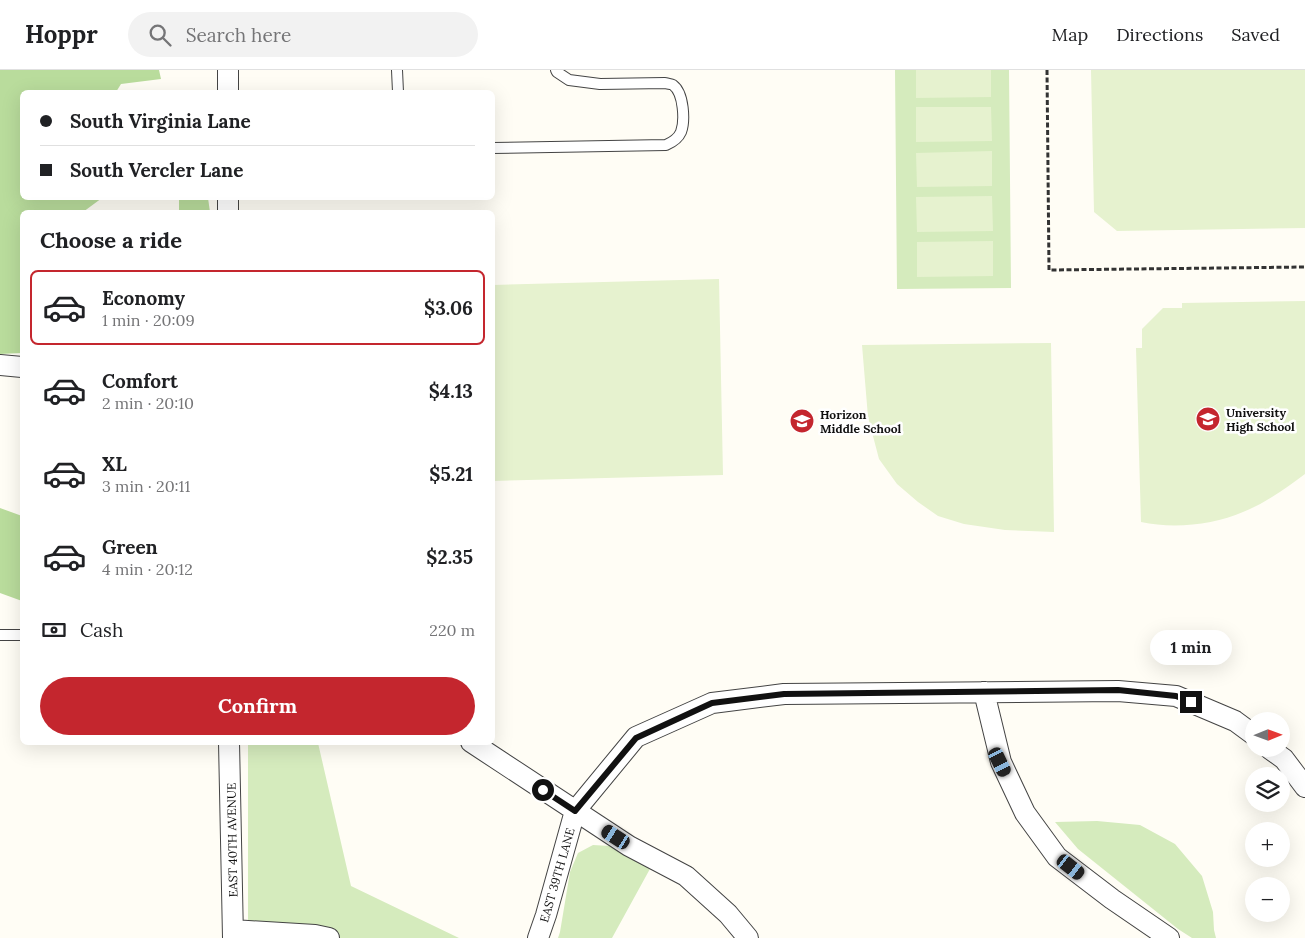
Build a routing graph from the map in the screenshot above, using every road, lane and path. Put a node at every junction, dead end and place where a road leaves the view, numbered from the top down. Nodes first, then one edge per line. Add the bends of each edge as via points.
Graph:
1 (228, 70) edge
2 (398, 70) edge
3 (1047, 70) edge
4 (556, 71) edge
5 (398, 88) edge
6 (228, 90) edge
7 (495, 148) edge
8 (1305, 267) edge
9 (0, 366) edge
10 (20, 367) edge
11 (0, 635) edge
12 (20, 635) edge
13 (984, 692) junction
14 (1245, 728) edge
15 (229, 745) edge
16 (476, 745) edge
17 (1283, 758) edge
18 (1305, 787) edge
19 (575, 811) junction
20 (233, 934) edge
21 (329, 938) edge
22 (538, 938) edge
23 (748, 938) edge
24 (1169, 938) edge

1 - 6 street
2 - 5 lane
3 - 8 path via 1048,270
4 - 7 lane via 569,80 600,84 665,83 674,86 682,106 681,133 675,142 666,145
9 - 10 street
11 - 12 lane
13 - 14 street via 1118,690 1176,696 1235,720
13 - 19 street via 784,694 712,703 636,738
13 - 24 street via 1000,762 1025,813 1057,857
15 - 20 street, EAST 40TH AVENUE
16 - 19 street
17 - 18 street
19 - 22 street, EAST 39TH LANE
19 - 23 street via 629,846 686,876 728,914
20 - 21 street

